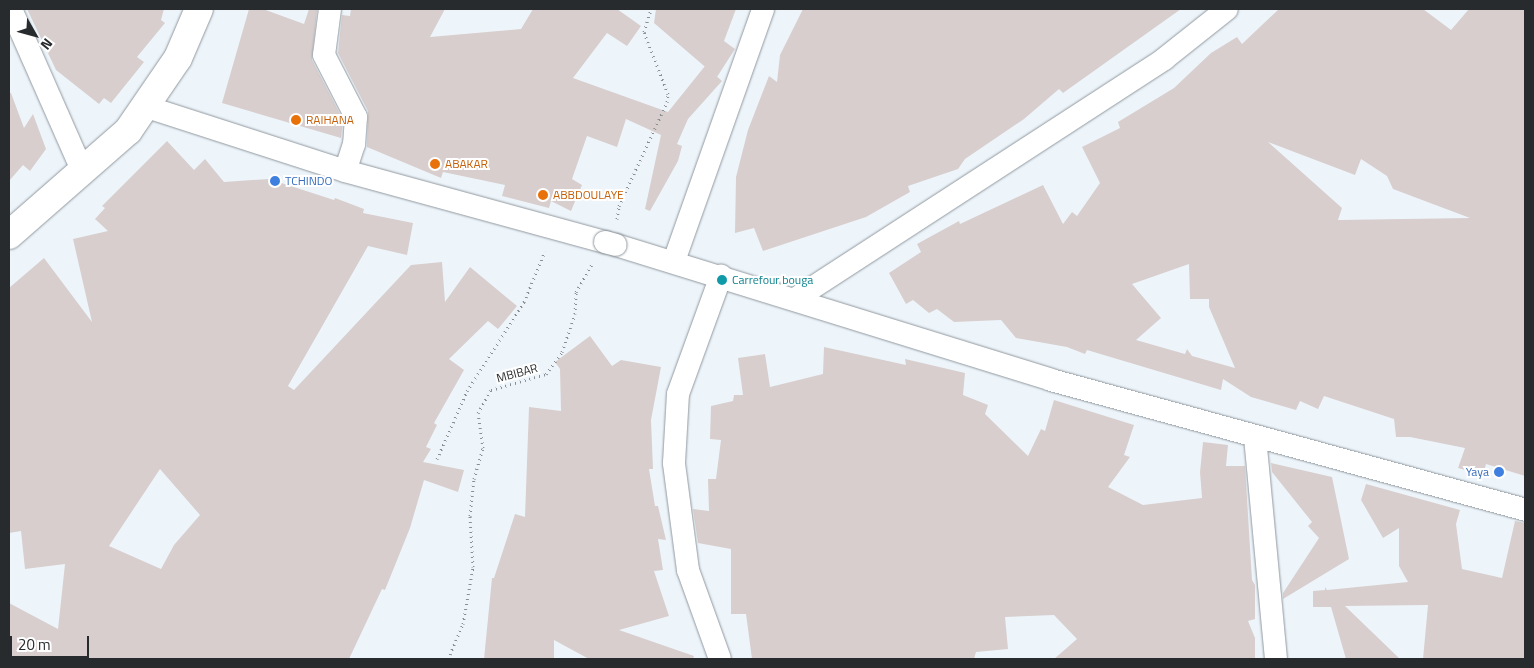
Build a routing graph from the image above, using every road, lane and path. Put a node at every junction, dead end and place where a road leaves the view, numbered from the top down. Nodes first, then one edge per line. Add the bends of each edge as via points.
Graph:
1 (11, 9) edge
2 (199, 9) edge
3 (330, 9) edge
4 (651, 9) edge
5 (763, 9) edge
6 (1228, 9) edge
7 (147, 107) junction
8 (82, 170) junction
9 (345, 171) junction
10 (553, 229) junction
11 (9, 235) edge
12 (608, 244) junction
13 (674, 261) junction
14 (721, 276) junction
15 (795, 299) junction
16 (1255, 437) junction
17 (437, 460) dead end
18 (1525, 510) edge
19 (448, 659) edge
20 (720, 659) edge
21 (1276, 659) edge

1 - 8 street
2 - 7 street via 178,58
3 - 9 street via 324,55 356,117 354,144
4 - 12 path, MBIBAR via 644,32 668,94 668,102 619,206
5 - 13 street
6 - 15 street via 1155,64
7 - 8 street via 128,131
7 - 9 street
8 - 11 street
9 - 10 street
10 - 12 street
10 - 17 path via 524,302 467,391
12 - 13 street
12 - 19 path, MBIBAR via 576,292 575,314 562,352 546,374 491,390 478,413 483,448 474,479 470,516 473,567 463,624
13 - 14 street
14 - 15 street
14 - 20 street via 678,394 674,463 688,570
15 - 16 street via 1051,380
16 - 18 street
16 - 21 street

